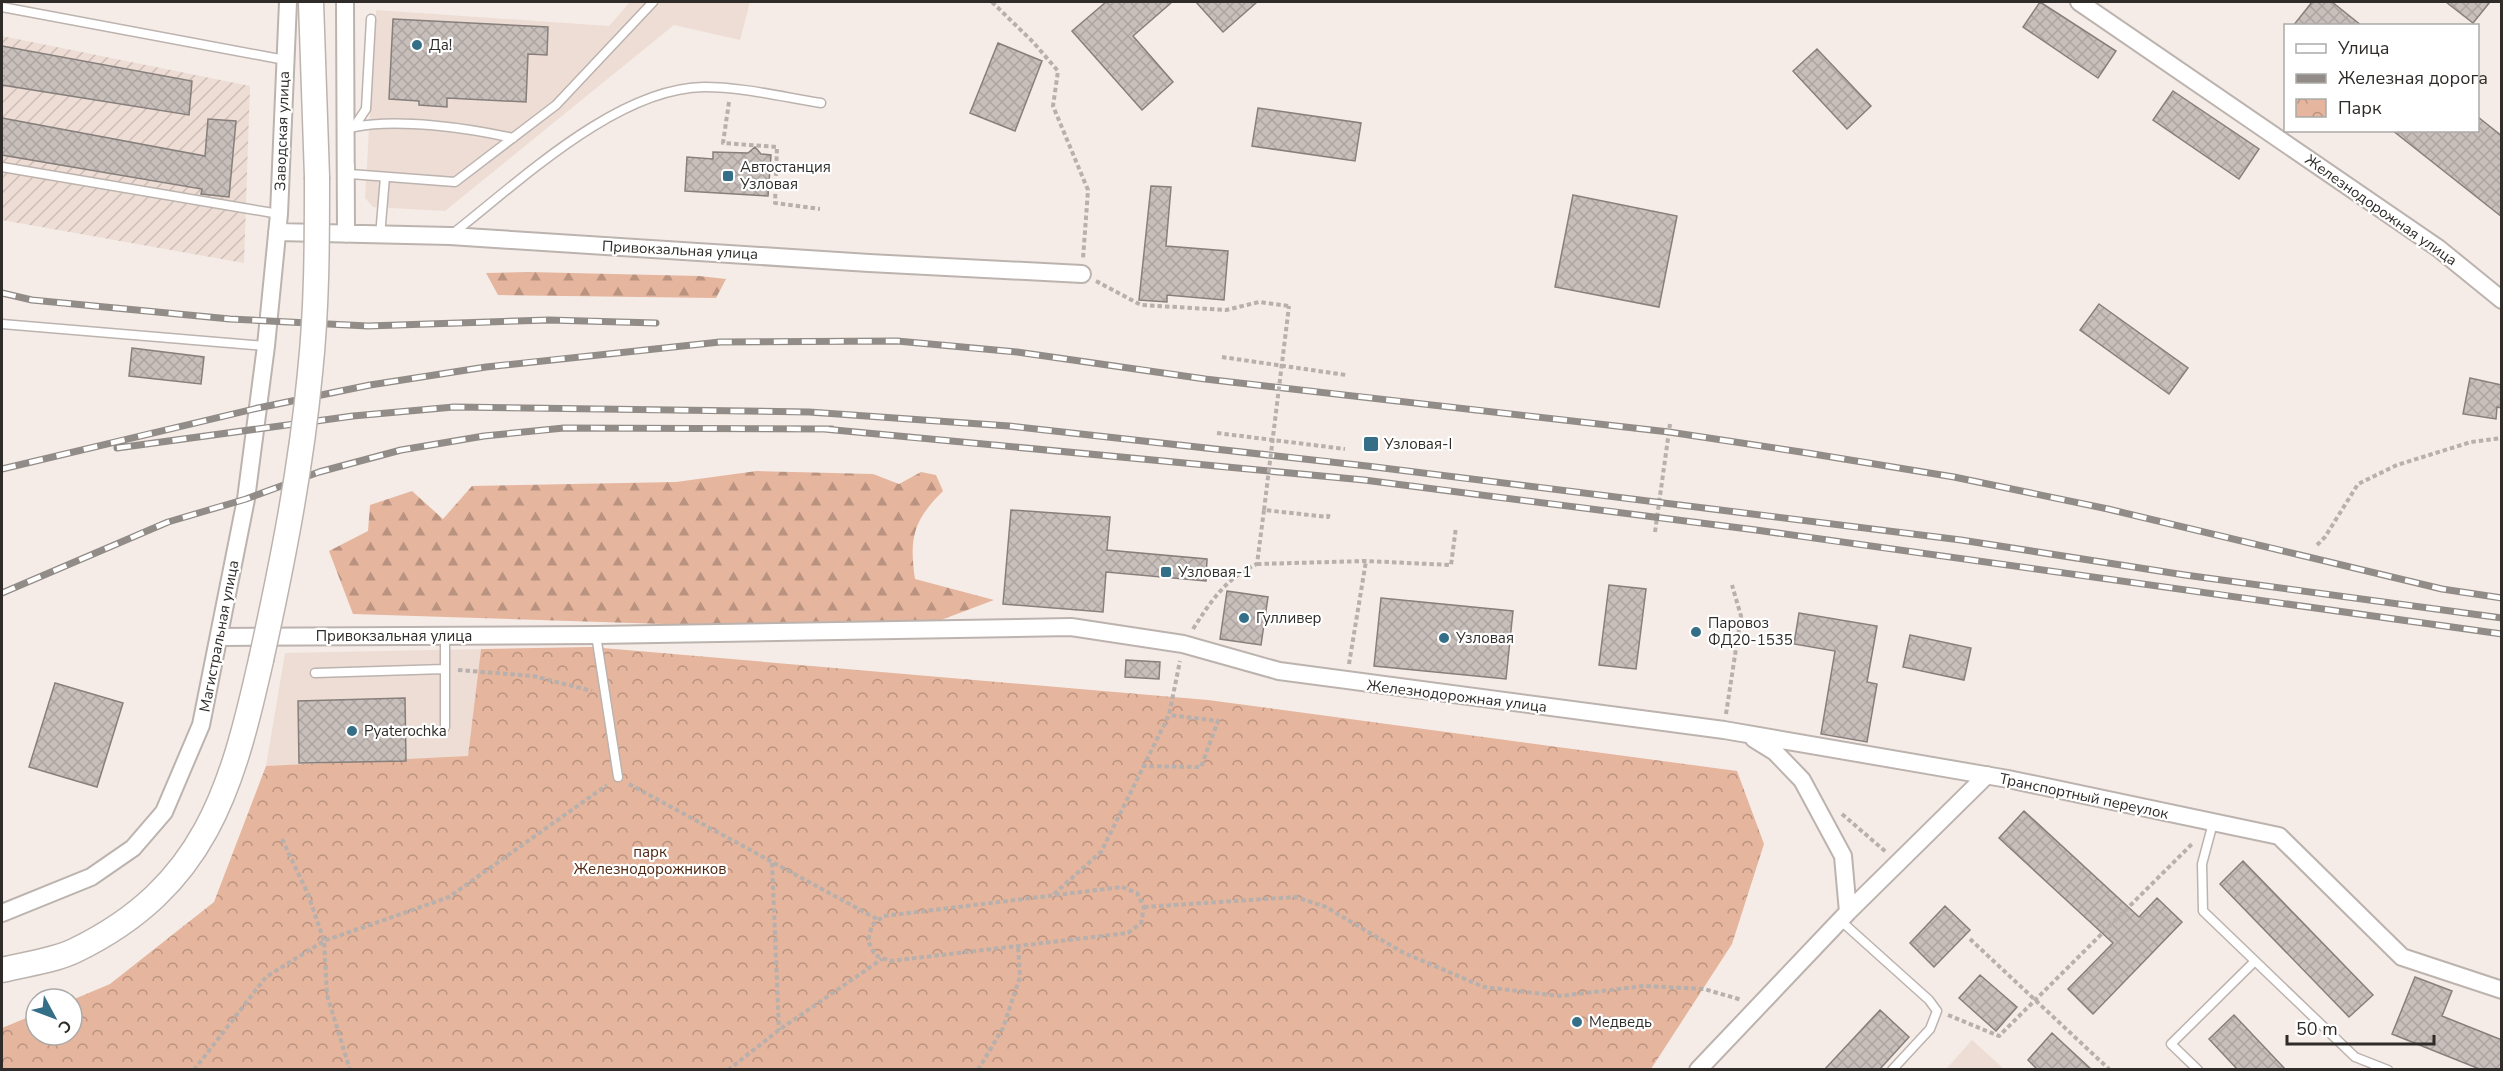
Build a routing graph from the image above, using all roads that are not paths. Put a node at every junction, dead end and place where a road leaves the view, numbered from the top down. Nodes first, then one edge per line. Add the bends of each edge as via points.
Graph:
1 (288, 2) edge
2 (311, 2) edge
3 (345, 2) edge
4 (653, 2) edge
5 (2079, 2) edge
6 (2, 7) edge
7 (371, 19) dead end
8 (285, 60) junction
9 (821, 103) dead end
10 (350, 126) junction
11 (513, 138) junction
12 (2, 167) edge
13 (385, 177) junction
14 (279, 214) junction
15 (278, 232) junction
16 (346, 234) junction
17 (380, 236) junction
18 (450, 236) junction
19 (275, 260) joint
20 (1082, 274) road end
21 (2502, 300) edge
22 (2, 324) edge
23 (266, 346) junction
24 (928, 630) joint
25 (596, 635) junction
26 (445, 636) junction
27 (220, 637) junction
28 (445, 669) junction
29 (315, 673) dead end
30 (446, 727) dead end
31 (1746, 734) junction
32 (1987, 775) junction
33 (618, 777) road end
34 (2212, 823) junction
35 (2, 913) edge
36 (1844, 916) junction
37 (2255, 961) junction
38 (2, 970) edge
39 (2502, 990) edge
40 (1698, 1070) edge
41 (1892, 1070) edge
42 (2198, 1070) edge
43 (2388, 1070) edge

1 - 8 street, Заводская улица
2 - 38 main road, bridge via 317,177 316,286 309,382 290,519 261,660 230,780 214,818 176,874 154,898 118,927 74,951
3 - 10 street
4 - 11 lane via 556,105
5 - 21 street, Железнодорожная улица via 2438,248
6 - 8 lane
7 - 10 lane via 366,109
8 - 14 street, Заводская улица
9 - 18 lane via 703,87 670,92 621,108 554,154
10 - 11 lane via 376,122 484,131
10 - 13 lane via 350,174
10 - 16 street
11 - 13 lane via 454,182
12 - 14 lane
13 - 17 lane
14 - 15 street, Заводская улица
15 - 16 street, Привокзальная улица
15 - 19 street, Заводская улица
16 - 17 street, Привокзальная улица
17 - 18 street, Привокзальная улица
18 - 20 street, Привокзальная улица
19 - 23 street, Магистральная улица
22 - 23 lane
23 - 27 street, Магистральная улица via 246,499
24 - 25 street, Привокзальная улица
24 - 31 street, Железнодорожная улица via 1071,627 1183,644 1280,671 1346,682
25 - 26 street, Привокзальная улица
25 - 33 lane
26 - 27 street, Привокзальная улица
26 - 28 lane
27 - 35 street, Магистральная улица via 201,725 164,812 133,848 91,877
28 - 29 lane
28 - 30 lane
31 - 32 street, Железнодорожная улица
31 - 36 street via 1775,752 1802,780 1843,856
32 - 34 street, Транспортный переулок
32 - 36 street, Транспортный переулок
34 - 37 lane via 2202,864 2203,911
34 - 39 street, Транспортный переулок via 2279,836 2402,957
36 - 40 street, Транспортный переулок
36 - 41 lane via 1937,1011 1930,1029
37 - 42 lane via 2171,1044
37 - 43 lane via 2355,1057

